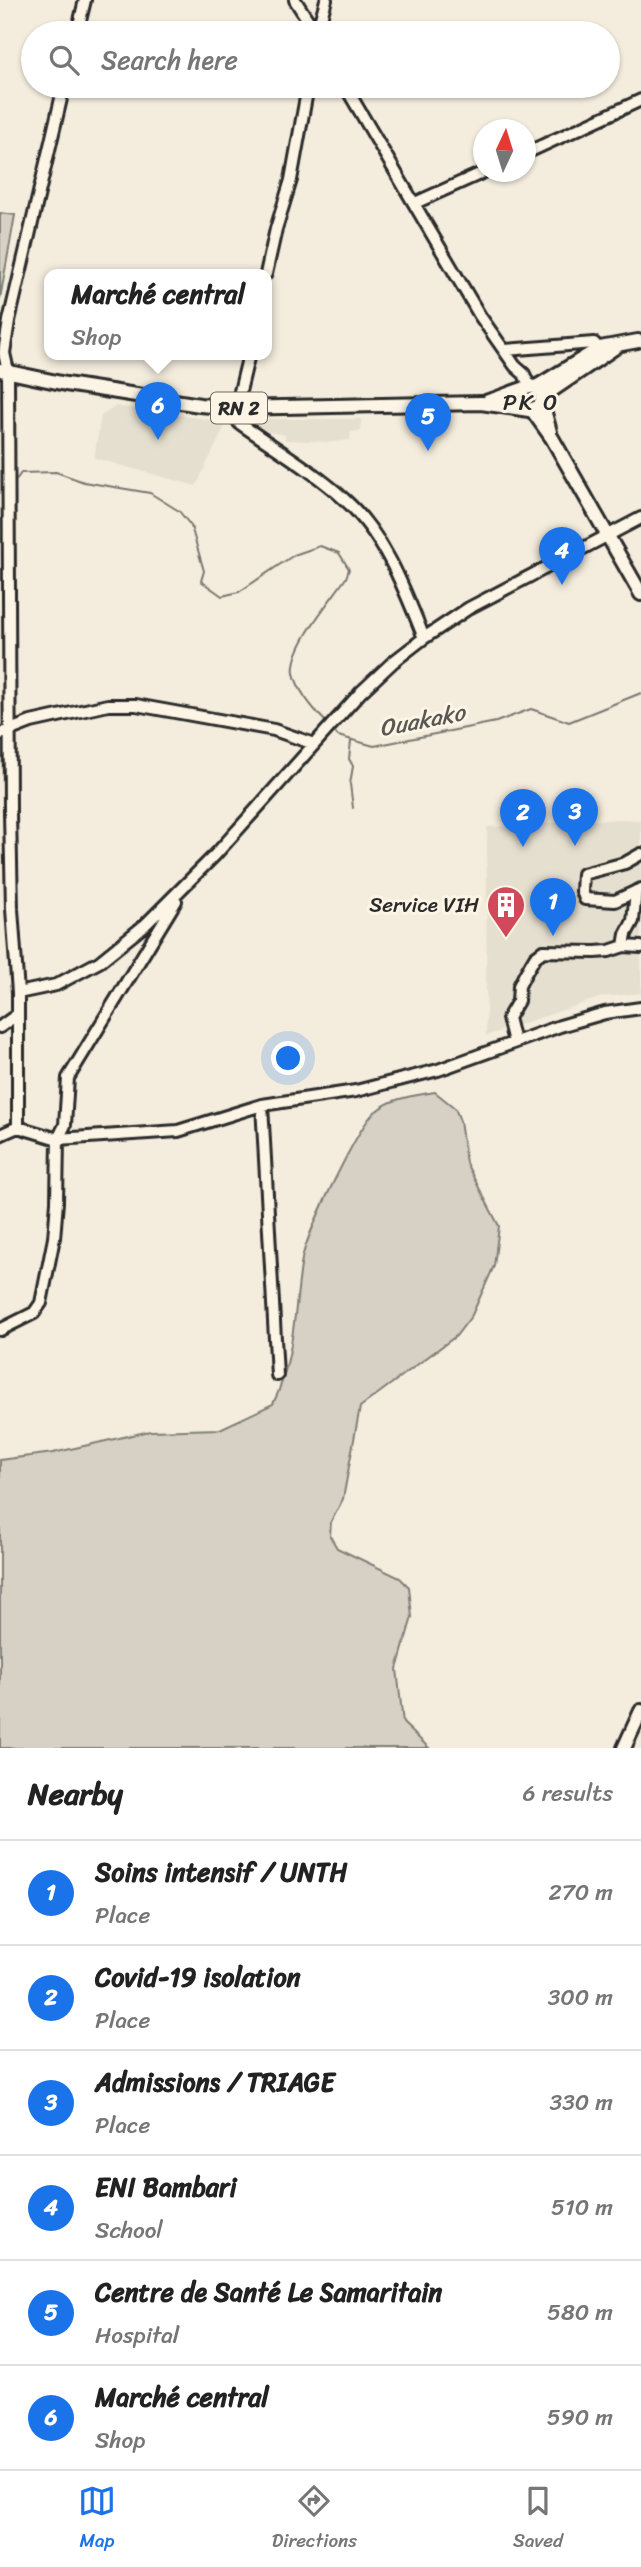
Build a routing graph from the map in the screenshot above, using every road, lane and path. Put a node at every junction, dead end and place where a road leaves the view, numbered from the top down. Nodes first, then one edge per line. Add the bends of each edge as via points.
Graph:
1 (85, 0) edge
2 (295, 0) edge
3 (326, 0) edge
4 (80, 21) edge
5 (309, 21) edge
6 (320, 21) edge
7 (61, 98) edge
8 (306, 98) edge
9 (352, 98) edge
10 (641, 100) edge
11 (536, 148) edge
12 (473, 177) edge
13 (415, 203) junction
14 (267, 269) edge
15 (640, 338) edge
16 (505, 350) junction
17 (602, 352) junction
18 (248, 360) edge
19 (4, 370) edge
20 (531, 396) junction
21 (481, 403) junction
22 (236, 408) junction
23 (4, 419) edge
24 (641, 518) edge
25 (609, 536) junction
26 (4, 566) edge
27 (641, 594) edge
28 (424, 638) junction
29 (5, 732) edge
30 (314, 744) junction
31 (641, 854) edge
32 (186, 884) junction
33 (639, 890) edge
34 (624, 946) junction
35 (641, 947) edge
36 (18, 993) junction
37 (641, 1008) edge
38 (18, 1014) junction
39 (0, 1027) edge
40 (514, 1042) junction
41 (262, 1105) junction
42 (18, 1127) junction
43 (0, 1135) edge
44 (58, 1139) junction
45 (0, 1330) edge
46 (277, 1375) dead end
47 (641, 1711) edge
48 (624, 1748) edge

1 - 4 street
2 - 5 street
3 - 6 street
7 - 19 street via 9,321
8 - 14 street
9 - 13 street
10 - 11 street
12 - 13 street
13 - 16 street via 480,316
15 - 17 main road
16 - 17 street via 594,343
16 - 20 street via 524,374
17 - 20 main road
18 - 22 street
19 - 22 main road, RN 2 via 65,384
19 - 23 street
20 - 21 main road, RN 2
20 - 21 main road, RN 2
20 - 25 main road
21 - 22 main road, RN 2
22 - 28 street via 239,423 344,499 370,528 404,587
23 - 26 street via 8,463
24 - 25 street
25 - 27 main road
25 - 28 street via 469,608
26 - 29 street
28 - 30 street via 361,692
29 - 30 street via 108,705 136,705 274,730
29 - 36 street
30 - 32 street
31 - 33 street via 583,874 582,880 585,899 615,901
32 - 36 street via 99,962 56,985
32 - 44 street via 68,1078 65,1125
33 - 34 street
34 - 35 street
34 - 40 street via 594,952 543,951 535,957 508,1018
36 - 38 street
37 - 40 street via 605,1013
38 - 39 street
38 - 42 street
40 - 41 street via 438,1070
41 - 44 street via 178,1131
41 - 46 street
42 - 43 street
42 - 44 street
44 - 45 street via 54,1238 41,1303 34,1313
47 - 48 main road

